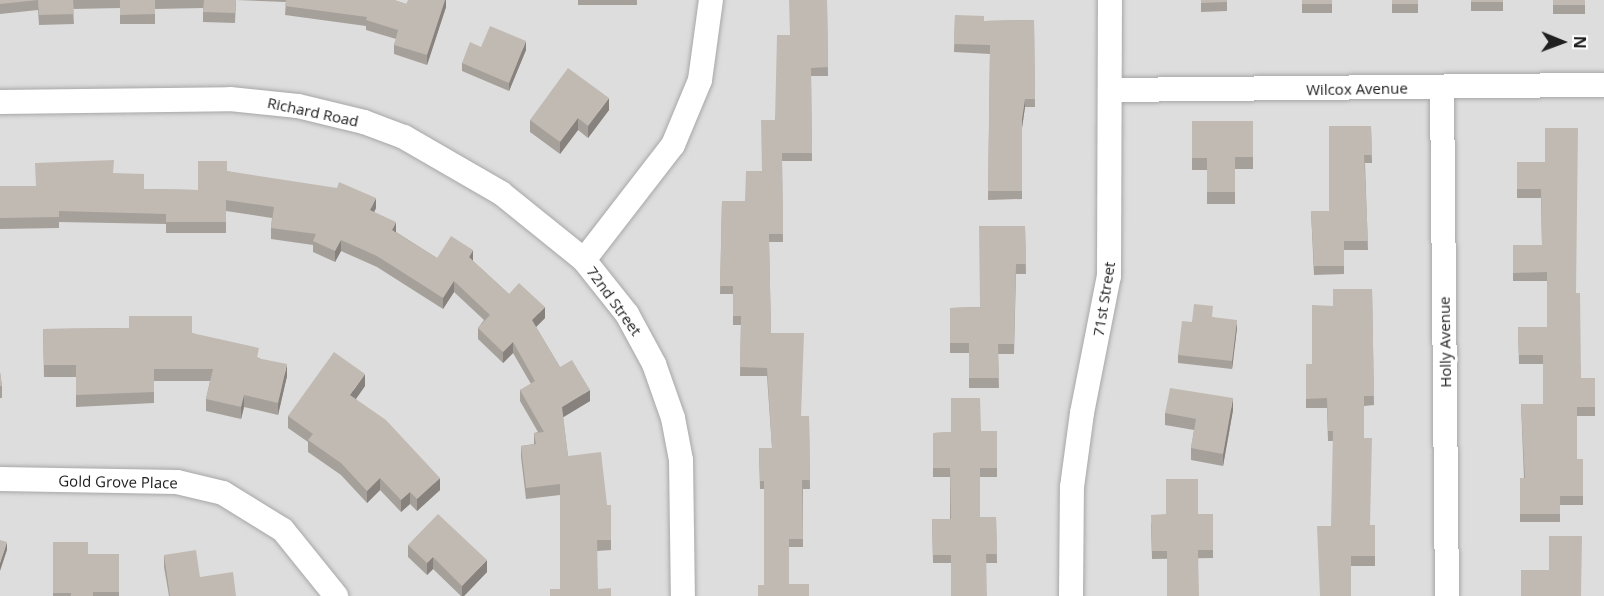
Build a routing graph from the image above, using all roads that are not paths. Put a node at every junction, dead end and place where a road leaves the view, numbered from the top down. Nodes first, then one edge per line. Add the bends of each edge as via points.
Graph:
1 (711, 0) edge
2 (1110, 0) edge
3 (1604, 85) edge
4 (1442, 87) junction
5 (1111, 90) junction
6 (0, 102) edge
7 (584, 260) junction
8 (0, 479) edge
9 (336, 596) edge
10 (683, 596) edge
11 (1071, 596) edge
12 (1447, 596) edge

1 - 7 street, 72nd Street via 707,54 688,114 656,171
2 - 5 street, 71st Street
3 - 4 street, Wilcox Avenue
4 - 5 street, Wilcox Avenue
4 - 12 street, Holly Avenue
5 - 11 street, 71st Street via 1109,276 1072,487
6 - 7 street, Richard Road via 230,99 336,114 404,137 469,172 535,218
7 - 10 street, 72nd Street via 637,329 667,398 681,460
8 - 9 street, Gold Grove Place via 177,482 223,493 283,530

